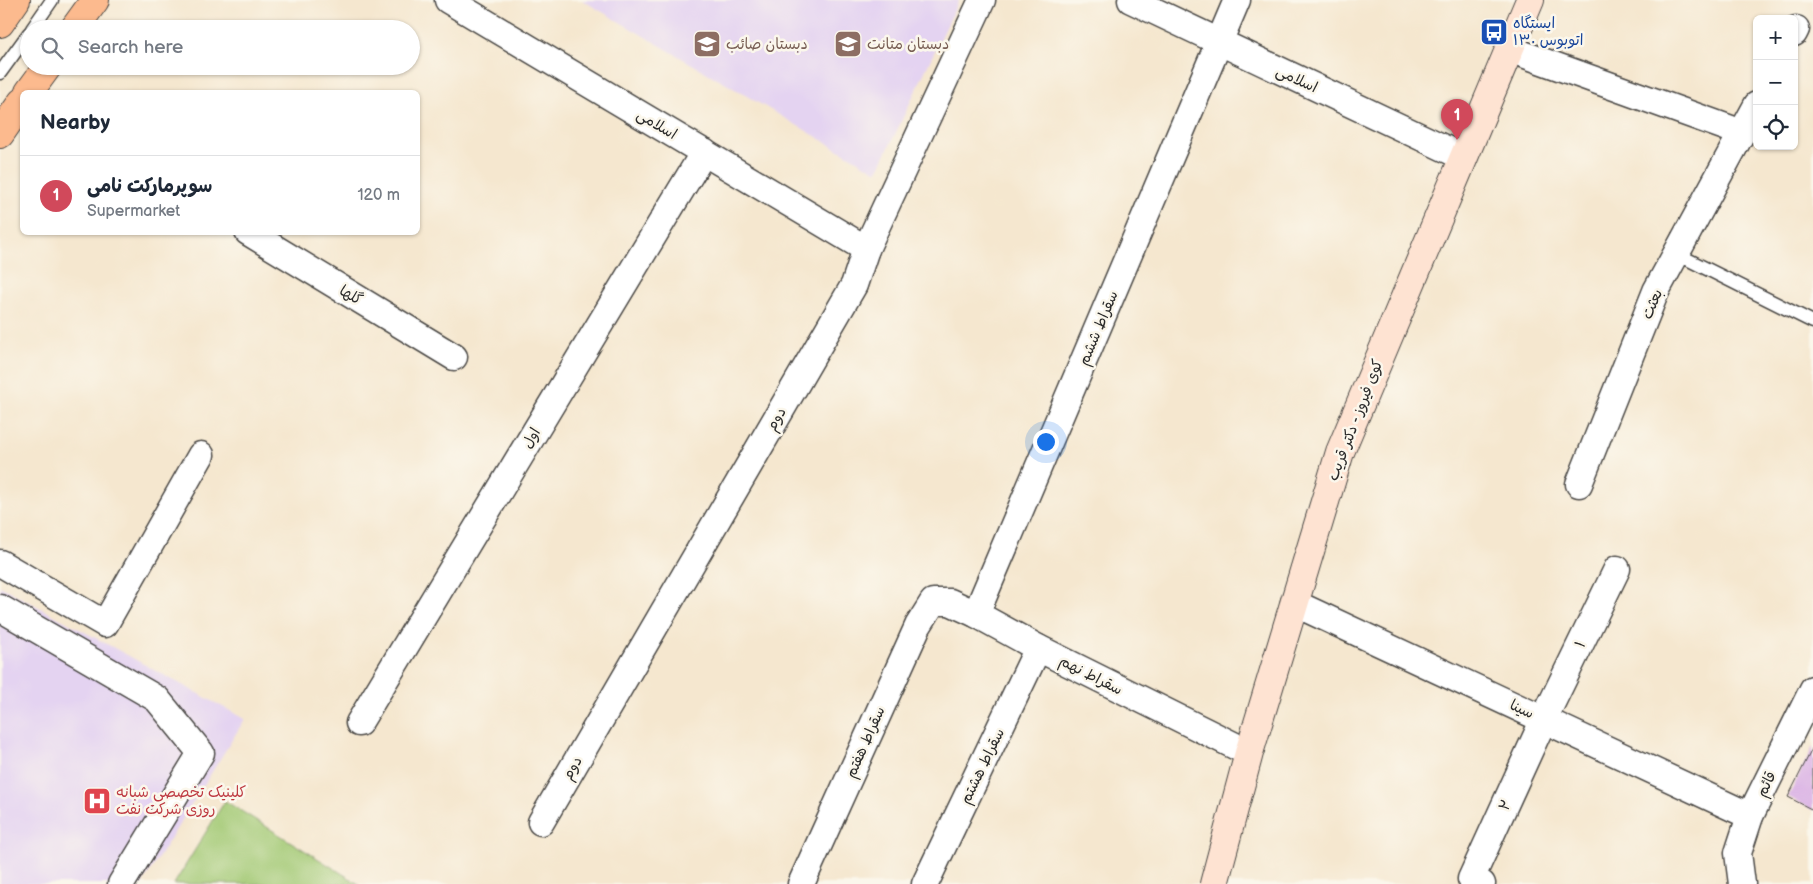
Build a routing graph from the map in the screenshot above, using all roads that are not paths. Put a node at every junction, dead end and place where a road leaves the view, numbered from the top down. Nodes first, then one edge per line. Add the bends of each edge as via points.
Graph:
1 (16, 0) edge
2 (52, 0) edge
3 (95, 0) edge
4 (448, 0) edge
5 (982, 0) edge
6 (1238, 0) edge
7 (1530, 0) edge
8 (1136, 1) edge
9 (38, 20) edge
10 (81, 20) edge
11 (0, 23) edge
12 (1220, 42) junction
13 (20, 45) edge
14 (1509, 49) junction
15 (0, 73) edge
16 (41, 75) edge
17 (30, 90) edge
18 (20, 105) edge
19 (1753, 112) edge
20 (1742, 133) junction
21 (0, 134) edge
22 (704, 152) junction
23 (1463, 157) junction
24 (253, 235) edge
25 (866, 249) junction
26 (1677, 254) junction
27 (1813, 322) edge
28 (454, 357) dead end
29 (201, 455) dead end
30 (1579, 484) dead end
31 (0, 563) edge
32 (1617, 569) dead end
33 (933, 602) joint
34 (1294, 603) junction
35 (0, 608) edge
36 (976, 614) junction
37 (1038, 648) junction
38 (1813, 689) edge
39 (1544, 719) junction
40 (359, 723) dead end
41 (1249, 753) junction
42 (1750, 816) junction
43 (541, 822) dead end
44 (121, 884) edge
45 (801, 884) edge
46 (925, 884) edge
47 (1214, 884) edge
48 (1482, 884) edge
49 (1742, 884) edge

1 - 11 main road
2 - 9 lane
3 - 10 main road
4 - 22 street, اسلامی
5 - 25 street, دوم
6 - 12 street, سقراط ششم
7 - 14 main road, کوی فیروز - دکتر قریب
8 - 12 street, اسلامی
12 - 23 street, اسلامی
12 - 36 street, سقراط ششم
13 - 15 lane
14 - 20 street
14 - 23 main road, کوی فیروز - دکتر قریب
16 - 17 main road
18 - 21 main road
19 - 20 street, بعثت
20 - 26 street, بعثت
22 - 25 street, اسلامی
22 - 40 street, اول
23 - 34 main road, کوی فیروز - دکتر قریب via 1340,452
24 - 28 street, گلها
25 - 43 street, دوم via 854,285
26 - 27 lane
26 - 30 street, بعثت via 1656,291
29 - 31 street via 105,624
32 - 39 street, ۱
33 - 36 street, سقراط نهم via 950,602
33 - 45 street, سقراط هفتم via 918,626
34 - 39 street, سینا
34 - 41 main road, کوی فیروز - دکتر قریب
35 - 44 street via 157,699 201,753
36 - 37 street, سقراط نهم
37 - 41 street, سقراط نهم
37 - 46 street, سقراط هشتم
38 - 42 street, قائم
39 - 42 street, سینا
39 - 48 street, ۲ via 1471,879
41 - 47 main road, کوی فیروز - دکتر قریب
42 - 49 street, قائم via 1738,853

